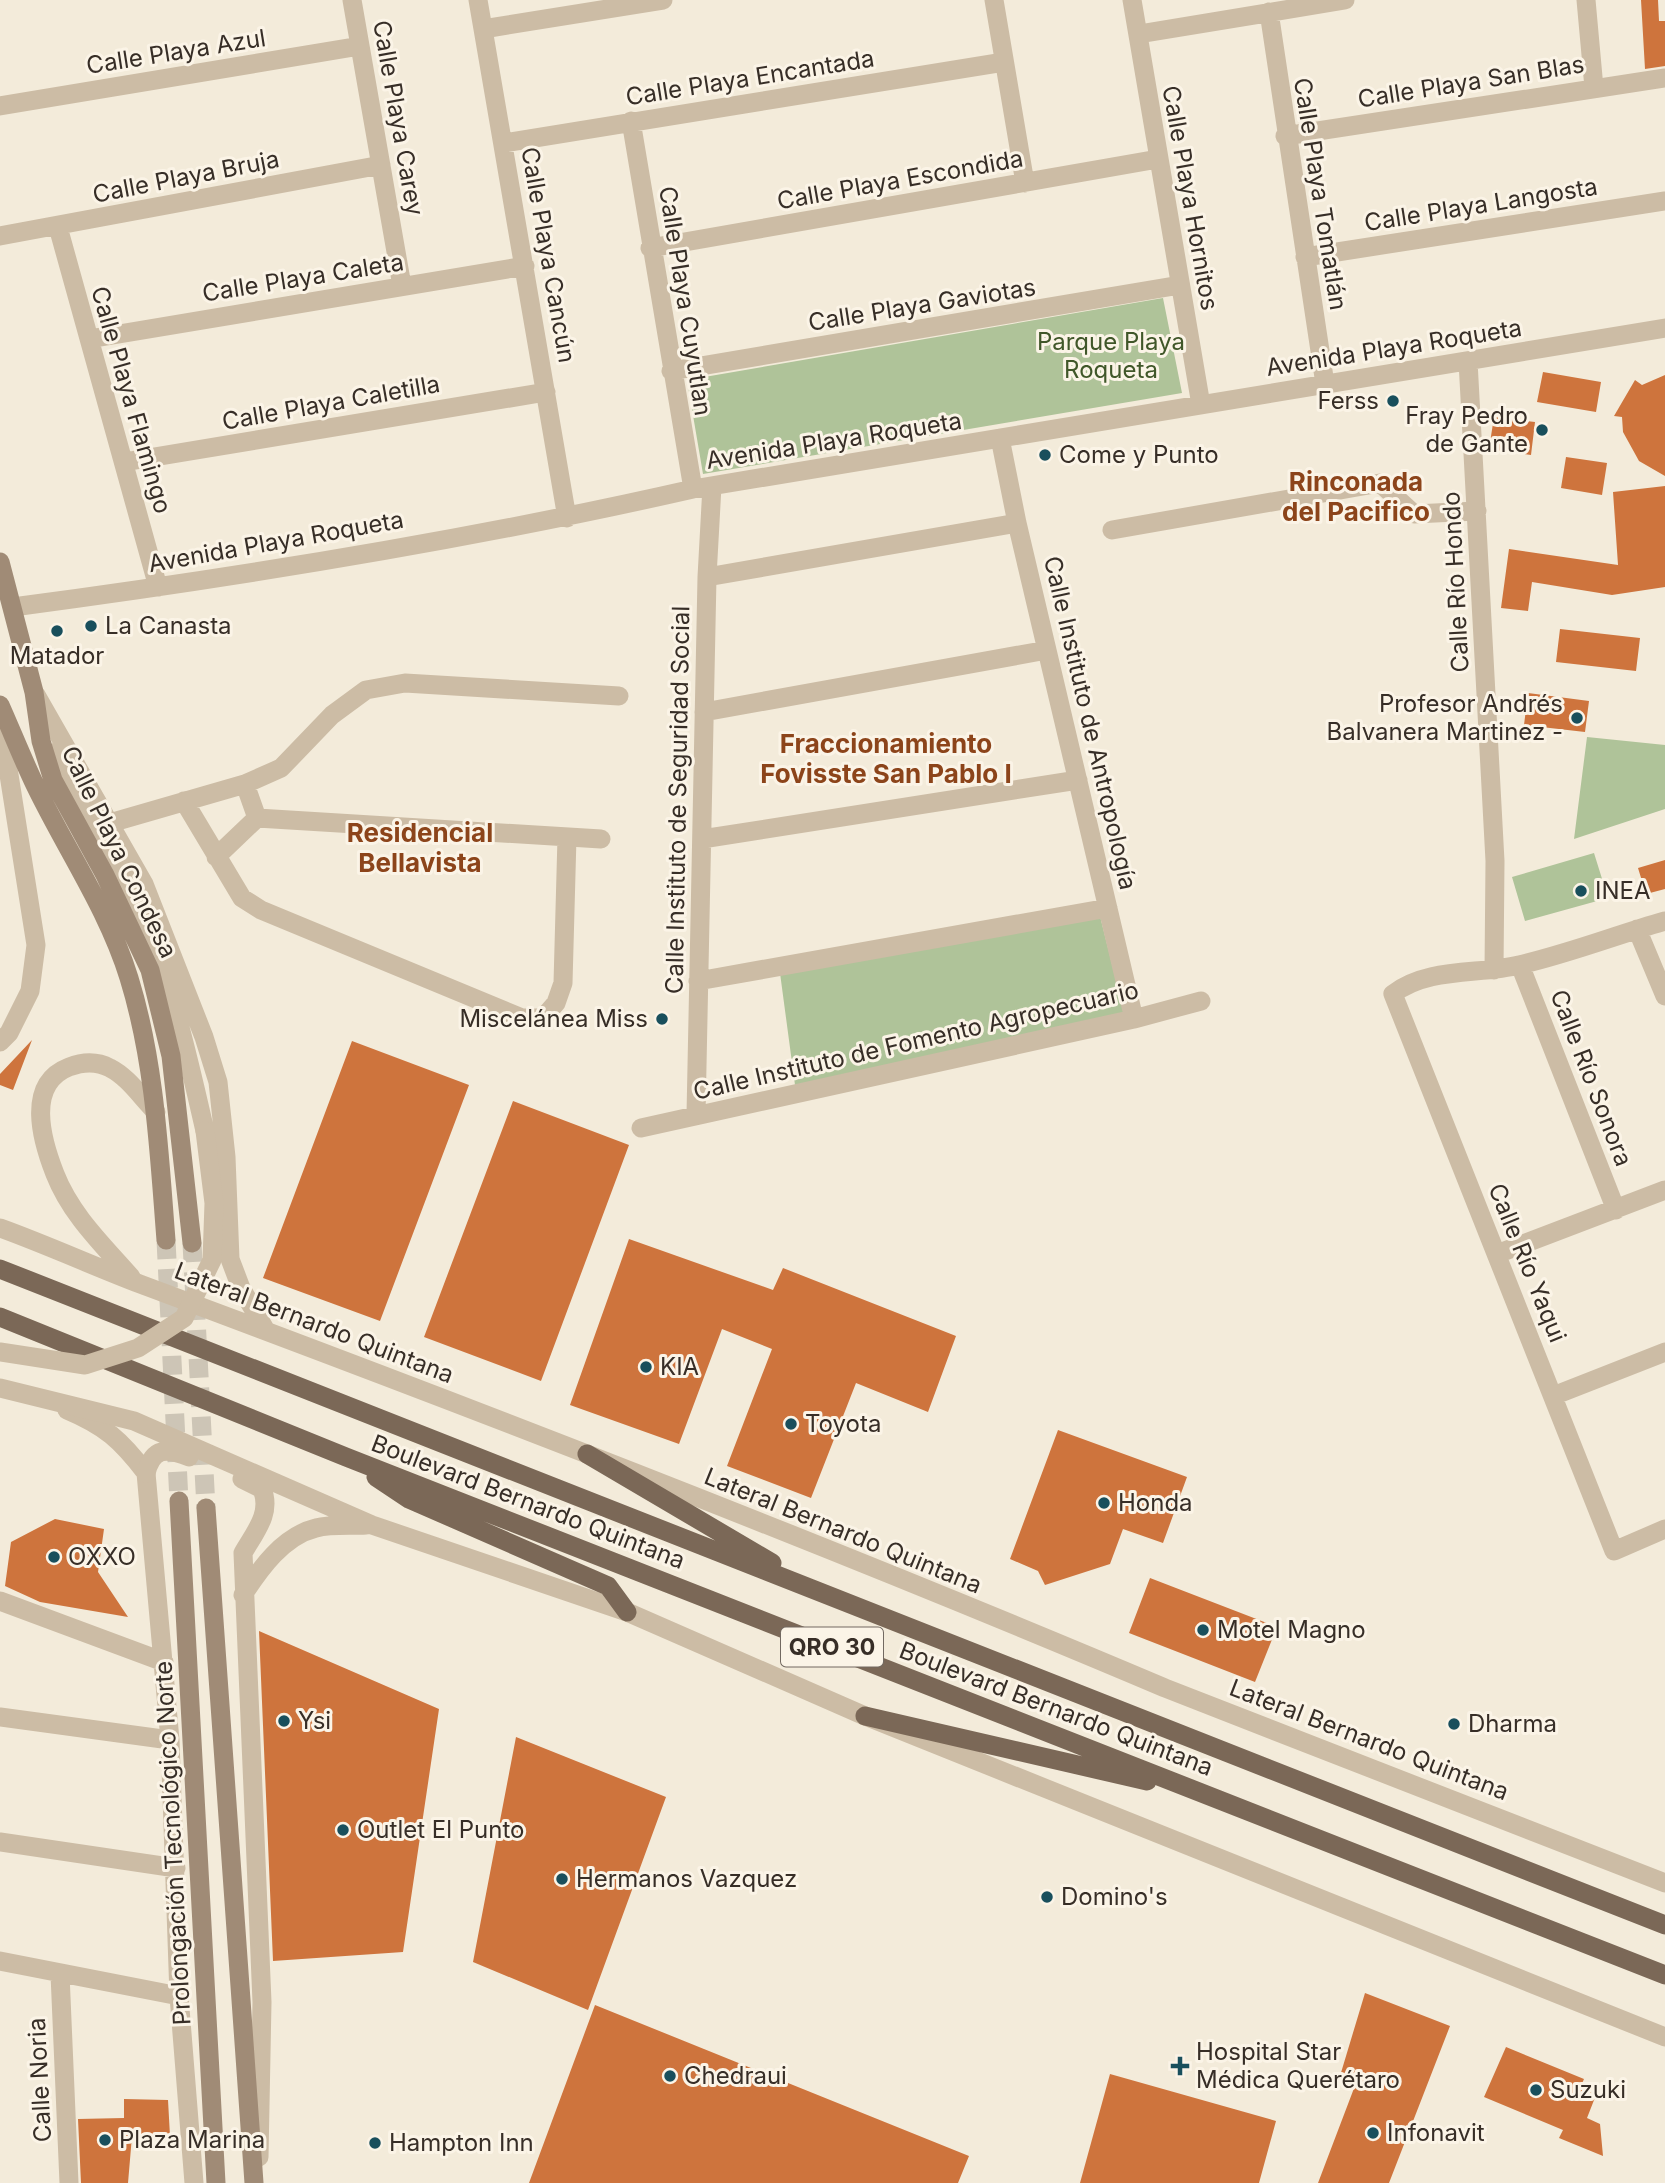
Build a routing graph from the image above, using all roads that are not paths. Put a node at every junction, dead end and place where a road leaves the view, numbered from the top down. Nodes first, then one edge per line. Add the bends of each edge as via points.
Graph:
1 (352, 0) edge
2 (478, 0) edge
3 (663, 0) edge
4 (994, 0) edge
5 (1132, 0) edge
6 (1345, 0) edge
7 (1586, 0) edge
8 (1269, 12) junction
9 (482, 29) junction
10 (1139, 34) junction
11 (360, 46) junction
12 (1004, 62) junction
13 (1665, 78) edge
14 (1594, 88) junction
15 (0, 106) edge
16 (631, 121) junction
17 (1285, 136) junction
18 (504, 143) junction
19 (1158, 159) junction
20 (381, 165) junction
21 (1025, 183) junction
22 (1665, 201) edge
23 (58, 227) junction
24 (0, 236) edge
25 (650, 247) junction
26 (1305, 257) junction
27 (525, 266) junction
28 (1180, 285) junction
29 (402, 286) junction
30 (1665, 328) edge
31 (89, 339) junction
32 (1468, 360) junction
33 (671, 371) junction
34 (1325, 384) junction
35 (546, 392) junction
36 (1201, 405) junction
37 (1000, 438) junction
38 (124, 463) junction
39 (703, 487) junction
40 (1476, 511) junction
41 (567, 518) junction
42 (1017, 523) junction
43 (1112, 530) dead end
44 (0, 562) edge
45 (707, 577) junction
46 (158, 587) junction
47 (13, 607) junction
48 (1047, 650) junction
49 (34, 692) junction
50 (618, 696) dead end
51 (0, 705) edge
52 (704, 712) junction
53 (0, 718) edge
54 (1078, 780) junction
55 (245, 784) junction
56 (184, 801) junction
57 (257, 818) junction
58 (110, 823) junction
59 (567, 837) junction
60 (601, 839) dead end
61 (702, 839) junction
62 (216, 857) junction
63 (1108, 908) junction
64 (1665, 921) edge
65 (1637, 929) junction
66 (1520, 965) junction
67 (1494, 970) junction
68 (698, 981) junction
69 (1665, 996) edge
70 (1201, 1001) dead end
71 (1134, 1019) junction
72 (0, 1042) edge
73 (156, 1112) junction
74 (696, 1115) junction
75 (641, 1128) dead end
76 (1665, 1190) edge
77 (1616, 1210) junction
78 (0, 1227) edge
79 (166, 1240) tunnel mouth
80 (192, 1243) tunnel mouth
81 (1497, 1254) junction
82 (0, 1269) edge
83 (137, 1283) junction
84 (0, 1317) edge
85 (265, 1329) junction
86 (0, 1352) edge
87 (1665, 1352) edge
88 (0, 1388) edge
89 (1553, 1396) junction
90 (50, 1402) junction
91 (587, 1454) junction
92 (346, 1457) junction
93 (146, 1472) junction
94 (179, 1501) tunnel mouth
95 (206, 1508) tunnel mouth
96 (372, 1525) junction
97 (1665, 1529) edge
98 (825, 1594) junction
99 (243, 1596) junction
100 (0, 1601) edge
101 (627, 1612) junction
102 (164, 1662) junction
103 (864, 1716) junction
104 (0, 1717) edge
105 (170, 1740) junction
106 (1213, 1797) junction
107 (0, 1842) edge
108 (176, 1868) junction
109 (1665, 1883) edge
110 (1665, 1925) edge
111 (0, 1961) edge
112 (60, 1974) junction
113 (1665, 1975) edge
114 (179, 1996) junction
115 (1665, 2037) edge
116 (69, 2183) edge
117 (194, 2183) edge
118 (216, 2183) edge
119 (256, 2183) edge

1 - 11 street, Calle Playa Carey
2 - 9 street, Calle Playa Cancún
3 - 9 street
4 - 12 street
5 - 10 street, Calle Playa Hornitos
6 - 8 street
7 - 14 street
8 - 10 street
8 - 17 street, Calle Playa Tomatlán
9 - 18 street, Calle Playa Cancún
10 - 19 street, Calle Playa Hornitos
11 - 15 street, Calle Playa Azul
11 - 20 street, Calle Playa Carey
12 - 16 street, Calle Playa Encantada
12 - 21 street
13 - 14 street, Calle Playa San Blas
14 - 17 street, Calle Playa San Blas
16 - 18 street, Calle Playa Encantada
16 - 25 street, Calle Playa Cuyutlan
17 - 26 street, Calle Playa Tomatlán
18 - 27 street, Calle Playa Cancún
19 - 21 street, Calle Playa Escondida
19 - 28 street, Calle Playa Hornitos
20 - 23 street, Calle Playa Bruja
20 - 29 street, Calle Playa Carey
21 - 25 street, Calle Playa Escondida
22 - 26 street, Calle Playa Langosta
23 - 24 street, Calle Playa Bruja
23 - 31 street, Calle Playa Flamingo
25 - 33 street, Calle Playa Cuyutlan
26 - 34 street, Calle Playa Tomatlán
27 - 29 street, Calle Playa Caleta
27 - 35 street, Calle Playa Cancún
28 - 33 street, Calle Playa Gaviotas
28 - 36 street, Calle Playa Hornitos
29 - 31 street, Calle Playa Caleta
30 - 32 street, Avenida Playa Roqueta
31 - 38 street, Calle Playa Flamingo
32 - 34 street, Avenida Playa Roqueta
32 - 40 street, Calle Río Hondo
33 - 39 street, Calle Playa Cuyutlan
34 - 36 street, Avenida Playa Roqueta
35 - 38 street, Calle Playa Caletilla
35 - 41 street, Calle Playa Cancún
36 - 37 street, Avenida Playa Roqueta
37 - 39 street, Avenida Playa Roqueta
37 - 42 street, Calle Instituto de Antropología
38 - 46 street, Calle Playa Flamingo
39 - 41 street, Avenida Playa Roqueta
39 - 45 street, Calle Instituto de Seguridad Social
40 - 43 street via 1414,514 1380,483
40 - 67 street, Calle Río Hondo via 1495,860
41 - 46 street, Avenida Playa Roqueta
42 - 45 street
42 - 48 street, Calle Instituto de Antropología
44 - 47 main road, Calle Playa Condesa
45 - 52 street, Calle Instituto de Seguridad Social
46 - 47 street, Avenida Playa Roqueta
47 - 49 main road, Calle Playa Condesa
48 - 52 street
48 - 54 street, Calle Instituto de Antropología
49 - 58 street
49 - 80 main road, Calle Playa Condesa via 52,780 105,875 150,970 171,1056
49 - 86 street, bridge via 70,790 128,887 166,971 205,1131 214,1203 212,1260 184,1318 138,1348 85,1365
50 - 55 street via 405,683 366,690 332,715 281,768
51 - 73 main road, Calle Playa Condesa via 36,788 88,881 129,977
52 - 61 street, Calle Instituto de Seguridad Social
53 - 72 street via 36,945 30,991
54 - 61 street
54 - 63 street, Calle Instituto de Antropología
55 - 56 street
55 - 57 street
56 - 58 street
56 - 62 street
57 - 59 street
57 - 62 street
58 - 85 street via 144,884 218,1082 230,1259 241,1289
59 - 60 street
59 - 62 street via 563,983 556,1003 543,1018 522,1018 261,911 242,898
61 - 68 street, Calle Instituto de Seguridad Social
63 - 68 street
63 - 71 street, Calle Instituto de Antropología
64 - 65 street
65 - 66 street
65 - 69 street
66 - 67 street
66 - 77 street, Calle Río Sonora
67 - 81 street, Calle Río Yaqui via 1432,977 1394,994
68 - 74 street, Calle Instituto de Seguridad Social
70 - 71 street, Calle Instituto de Fomento Agropecuario
71 - 74 street, Calle Instituto de Fomento Agropecuario
73 - 79 main road, Calle Playa Condesa
73 - 83 street via 122,1076 93,1063 58,1071 45,1083 40,1107 56,1176 82,1221
74 - 75 street, Calle Instituto de Fomento Agropecuario
76 - 77 street
77 - 81 street
78 - 83 street, Lateral Bernardo Quintana
81 - 89 street, Calle Río Yaqui
82 - 98 main road, Boulevard Bernardo Quintana / QRO 30
83 - 85 street, Lateral Bernardo Quintana
84 - 92 main road, Boulevard Bernardo Quintana / QRO 30
85 - 91 street, Lateral Bernardo Quintana
87 - 89 street
88 - 90 street
89 - 97 street, Calle Río Yaqui via 1614,1551
90 - 93 street via 102,1425
90 - 96 street via 134,1421
91 - 98 main road
91 - 109 street, Lateral Bernardo Quintana via 1165,1688
92 - 101 main road via 408,1499 608,1586
92 - 106 main road, Boulevard Bernardo Quintana / QRO 30
93 - 99 street via 150,1458 168,1449 262,1489 266,1513 243,1553
93 - 102 street
94 - 118 main road, Prolongación Tecnológico Norte
95 - 119 main road
96 - 99 street via 315,1528 262,1567
96 - 101 street
98 - 110 main road, Boulevard Bernardo Quintana / QRO 30
99 - 119 street via 262,2002
100 - 102 street
101 - 103 street
102 - 105 street
103 - 106 main road
103 - 115 street
104 - 105 street
105 - 108 street
106 - 113 main road, Boulevard Bernardo Quintana / QRO 30
107 - 108 street
108 - 114 street
111 - 112 street
112 - 114 street
112 - 116 street, Calle Noria
114 - 117 street

